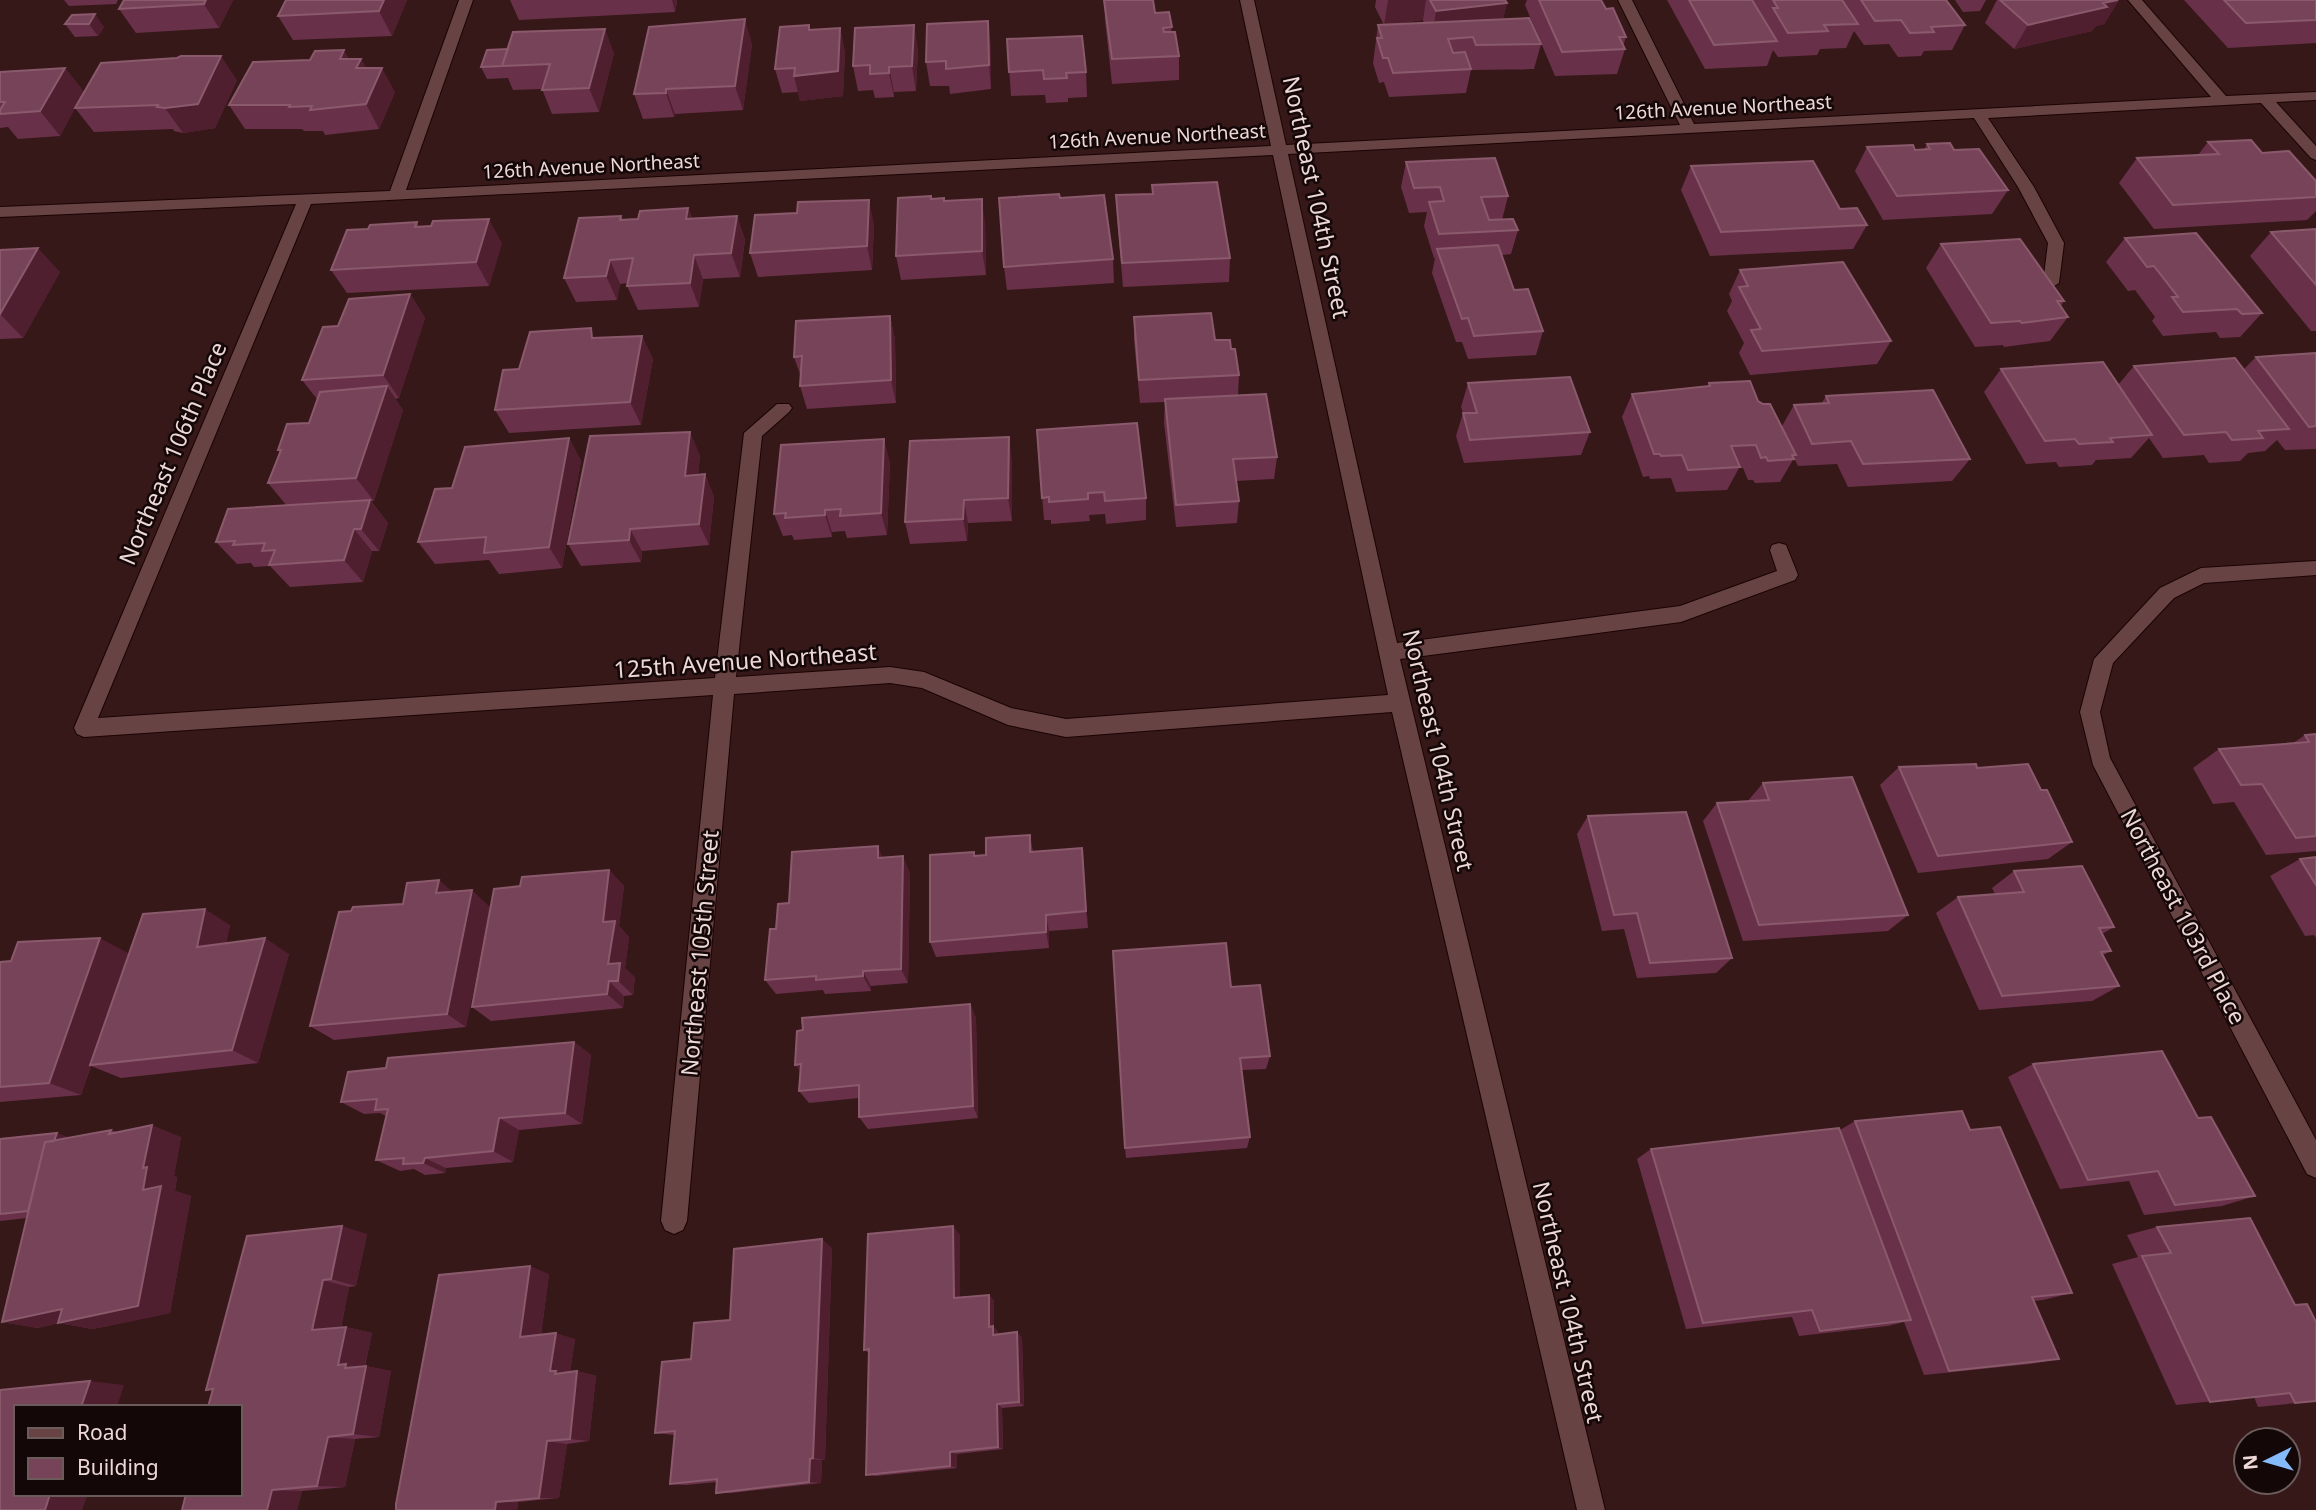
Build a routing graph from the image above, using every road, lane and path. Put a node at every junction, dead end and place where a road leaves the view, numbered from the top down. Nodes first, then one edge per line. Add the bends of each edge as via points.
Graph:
1 (467, 0) edge
2 (1247, 0) edge
3 (1625, 0) edge
4 (2135, 0) edge
5 (2316, 96) edge
6 (2265, 99) junction
7 (2221, 100) junction
8 (1978, 113) junction
9 (1689, 128) junction
10 (1279, 149) junction
11 (2316, 155) edge
12 (396, 195) junction
13 (306, 198) junction
14 (0, 212) edge
15 (2051, 283) edge
16 (783, 408) dead end
17 (1779, 550) dead end
18 (2316, 568) edge
19 (1388, 652) junction
20 (724, 686) junction
21 (1401, 703) junction
22 (84, 728) joint
23 (2316, 1165) edge
24 (674, 1221) dead end
25 (1591, 1510) edge

1 - 12 street
2 - 10 street, Northeast 104th Street
3 - 9 street
4 - 7 street
5 - 6 street, 126th Avenue Northeast
6 - 7 street, 126th Avenue Northeast
6 - 11 street
7 - 8 street, 126th Avenue Northeast
8 - 9 street, 126th Avenue Northeast
8 - 15 street via 2056,243
9 - 10 street, 126th Avenue Northeast
10 - 12 street, 126th Avenue Northeast
10 - 19 street, Northeast 104th Street
12 - 13 street, 126th Avenue Northeast
13 - 14 street, 126th Avenue Northeast
13 - 22 street, Northeast 106th Place
16 - 20 street, Northeast 105th Street via 752,433
17 - 19 street via 1787,575 1681,614
18 - 23 street, Northeast 103rd Place via 2201,576 2167,593 2104,659 2090,712 2100,759
19 - 21 street, Northeast 104th Street
20 - 21 street, 125th Avenue Northeast via 890,676 924,680 1008,716 1066,729
20 - 22 street, 125th Avenue Northeast
20 - 24 street, Northeast 105th Street
21 - 25 street, Northeast 104th Street

